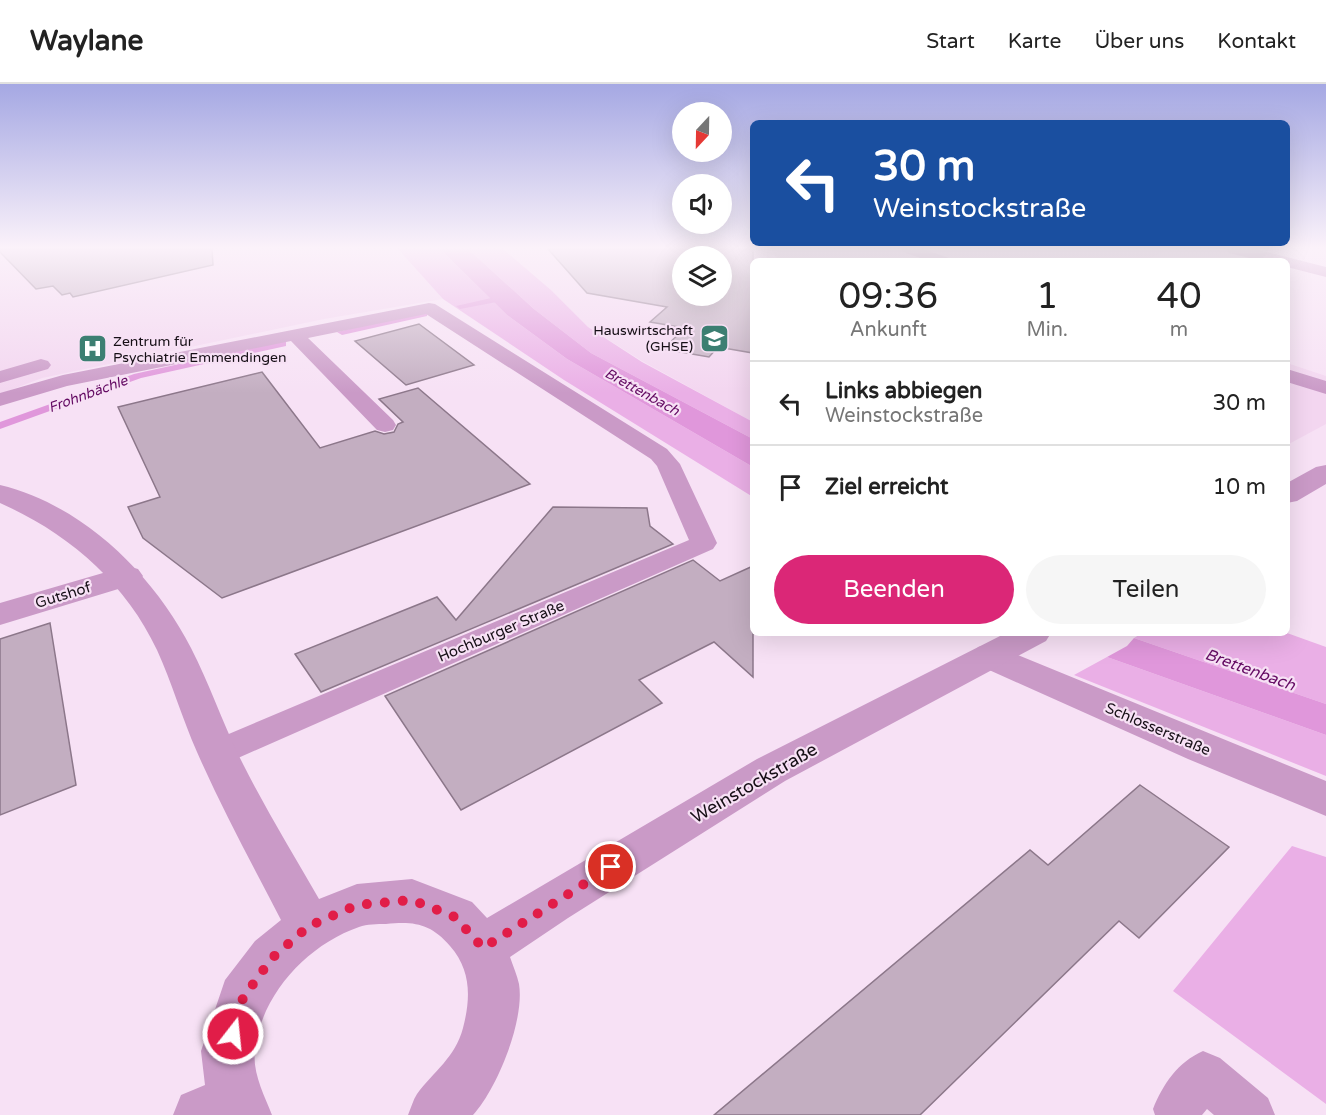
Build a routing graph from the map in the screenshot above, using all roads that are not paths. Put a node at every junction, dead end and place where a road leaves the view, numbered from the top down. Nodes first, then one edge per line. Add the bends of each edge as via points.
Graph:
1 (294, 334) junction
2 (0, 357) edge
3 (40, 365) dead end
4 (1290, 376) edge
5 (4, 377) edge
6 (1326, 388) edge
7 (5, 398) edge
8 (385, 425) dead end
9 (1326, 473) edge
10 (0, 493) edge
11 (1290, 493) edge
12 (127, 576) junction
13 (0, 614) edge
14 (1028, 636) edge
15 (990, 656) junction
16 (217, 753) junction
17 (1326, 799) edge
18 (309, 926) junction
19 (483, 948) junction
20 (1177, 1109) dead end
21 (226, 1110) edge
22 (436, 1115) edge
23 (1251, 1115) edge

1 - 7 lane via 63,381
1 - 8 lane
1 - 16 lane, Hochburger Straße via 429,308 659,454 669,464 704,543
2 - 5 lane via 7,366
3 - 5 lane
4 - 6 lane
5 - 7 lane
9 - 11 street
10 - 12 street via 53,519
12 - 13 street, Gutshof
12 - 16 street via 152,608 173,647
14 - 15 street, Weinstockstraße
15 - 17 street, Schlosserstraße
15 - 19 street, Weinstockstraße via 771,770
16 - 18 street
18 - 19 street via 357,905 412,900 455,917
18 - 21 street via 272,958 243,998 228,1051
19 - 22 street via 494,986 489,1032 466,1082
20 - 23 lane via 1203,1075

